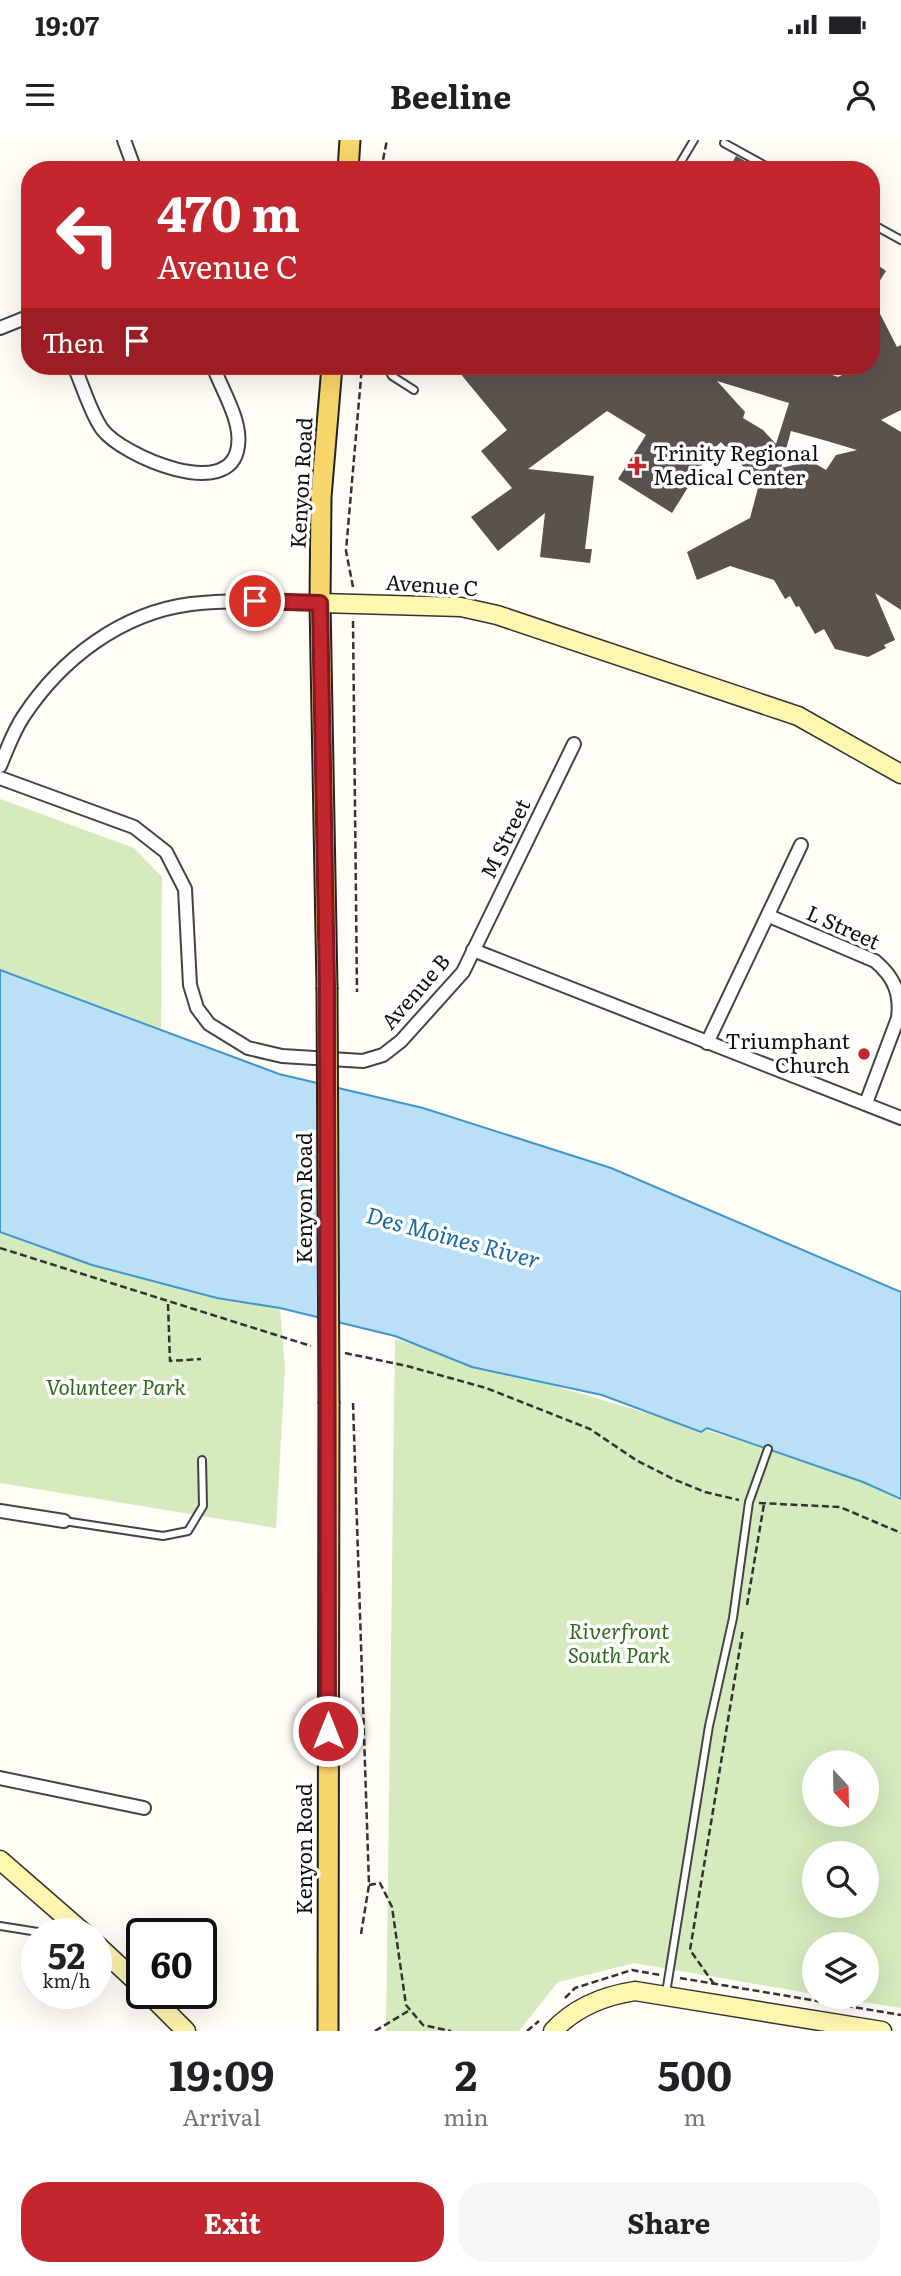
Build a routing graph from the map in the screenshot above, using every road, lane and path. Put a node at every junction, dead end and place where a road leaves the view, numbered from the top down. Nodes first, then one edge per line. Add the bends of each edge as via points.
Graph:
1 (124, 140) edge
2 (350, 140) edge
3 (387, 140) edge
4 (694, 140) edge
5 (724, 143) dead end
6 (132, 161) edge
7 (349, 161) edge
8 (383, 161) edge
9 (681, 161) edge
10 (757, 161) edge
11 (880, 228) edge
12 (901, 240) edge
13 (21, 320) edge
14 (0, 328) edge
15 (78, 375) edge
16 (217, 375) edge
17 (331, 375) edge
18 (361, 375) edge
19 (390, 375) edge
20 (414, 390) dead end
21 (320, 603) junction
22 (353, 604) junction
23 (574, 744) dead end
24 (0, 766) edge
25 (901, 774) edge
26 (0, 779) edge
27 (801, 845) dead end
28 (769, 916) junction
29 (473, 950) junction
30 (357, 992) dead end
31 (707, 1042) junction
32 (866, 1103) junction
33 (901, 1118) edge
34 (0, 1248) edge
35 (168, 1303) junction
36 (319, 1348) dead end
37 (344, 1353) dead end
38 (201, 1359) dead end
39 (354, 1403) dead end
40 (768, 1449) dead end
41 (202, 1460) dead end
42 (749, 1502) junction
43 (764, 1504) junction
44 (0, 1511) edge
45 (64, 1521) joint
46 (901, 1533) edge
47 (746, 1612) dead end
48 (744, 1626) dead end
49 (0, 1778) edge
50 (144, 1808) dead end
51 (0, 1860) edge
52 (369, 1885) junction
53 (67, 1918) edge
54 (0, 1927) edge
55 (21, 1930) edge
56 (360, 1934) dead end
57 (112, 1959) edge
58 (126, 1972) edge
59 (714, 1984) dead end
60 (666, 1993) junction
61 (164, 2009) edge
62 (410, 2010) junction
63 (186, 2031) edge
64 (328, 2031) edge
65 (375, 2031) edge
66 (451, 2031) edge
67 (553, 2031) edge
68 (882, 2031) edge

1 - 6 street
2 - 7 main road
3 - 8 path
4 - 9 lane
5 - 10 lane
11 - 12 lane
13 - 14 street
15 - 16 street via 103,429 121,446 197,475 228,463 238,450 239,432
17 - 21 main road, Kenyon Road via 321,496
18 - 22 path via 346,551
19 - 20 lane
21 - 22 street, Avenue C
21 - 24 street, Avenue C via 191,604 152,612 116,628 57,673 21,719
21 - 64 main road, Kenyon Road, bridge via 327,987
22 - 25 street, Avenue C via 461,607 497,615 798,716
22 - 30 path
23 - 29 street, M Street
26 - 29 street, Avenue B via 134,827 166,852 185,889 190,985 197,1008 209,1024 248,1048 282,1056 363,1061 383,1055 445,996
27 - 28 street
28 - 31 street
28 - 32 street, L Street via 875,961 889,973 900,1003 898,1018
29 - 31 street, Avenue B
31 - 32 street, Avenue B
32 - 33 street, Avenue B
34 - 35 path
35 - 36 path
35 - 38 path via 170,1361
37 - 42 path via 486,1388 590,1429 673,1479 726,1499
39 - 52 path
40 - 42 lane
41 - 45 lane via 203,1506 188,1531 163,1536
42 - 43 path
42 - 60 lane via 733,1618 709,1726
43 - 46 path via 840,1507
43 - 47 path
44 - 45 street
48 - 59 path via 690,1950
49 - 50 street
51 - 53 street
52 - 56 path
52 - 62 path via 380,1883 392,1907 405,2005
54 - 55 lane
57 - 58 street
60 - 67 street via 614,1994 577,2010
60 - 68 street
61 - 63 street
62 - 65 path
62 - 66 path via 424,2025

